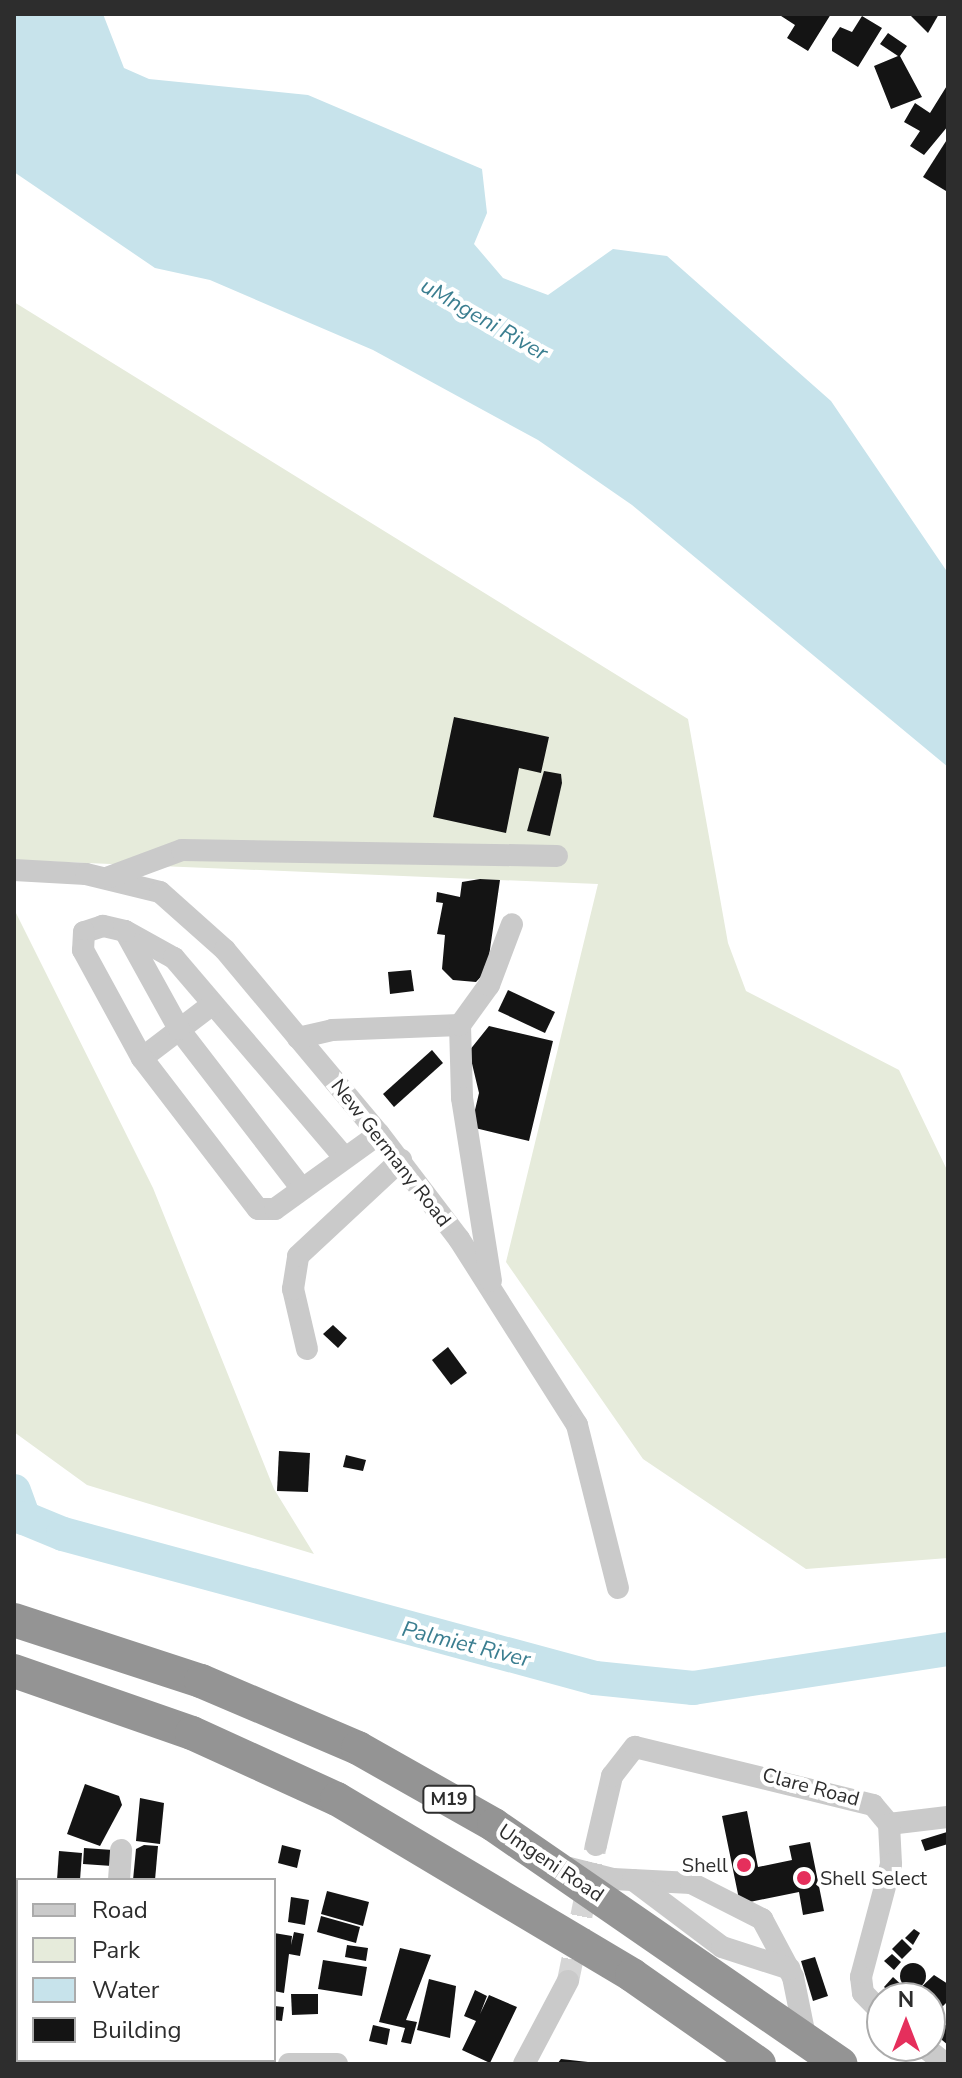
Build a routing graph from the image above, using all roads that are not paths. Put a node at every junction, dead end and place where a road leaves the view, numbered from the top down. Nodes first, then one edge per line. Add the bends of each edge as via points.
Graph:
1 (557, 856) dead end
2 (14, 870) edge
3 (109, 877) junction
4 (512, 924) dead end
5 (125, 931) junction
6 (213, 1004) junction
7 (460, 1025) junction
8 (179, 1029) junction
9 (298, 1038) junction
10 (142, 1058) junction
11 (379, 1134) junction
12 (345, 1158) junction
13 (401, 1160) junction
14 (302, 1189) junction
15 (493, 1290) junction
16 (307, 1349) dead end
17 (618, 1588) dead end
18 (14, 1620) edge
19 (14, 1671) edge
20 (948, 1817) edge
21 (889, 1824) junction
22 (596, 1845) tunnel mouth
23 (121, 1850) dead end
24 (551, 1863) junction
25 (119, 1878) edge
26 (633, 1880) junction
27 (790, 1969) junction
28 (568, 1981) tunnel mouth
29 (866, 1996) edge
30 (806, 2041) junction
31 (749, 2060) edge
32 (289, 2064) edge
33 (337, 2064) edge
34 (524, 2064) edge
35 (840, 2064) edge

1 - 3 street via 182,850
2 - 3 street, New Germany Road
3 - 9 street, New Germany Road via 160,892 191,915
4 - 7 street via 489,985
5 - 6 street via 159,944
5 - 8 street
5 - 10 street via 103,926 84,932 80,942
6 - 8 street
6 - 12 street
7 - 9 street via 332,1030
7 - 15 street via 462,1098
8 - 10 street
8 - 14 street
9 - 11 street, New Germany Road
10 - 14 street via 258,1209 275,1209
11 - 12 street
11 - 13 street, New Germany Road
12 - 14 street
13 - 15 street, New Germany Road
13 - 16 street via 298,1256 293,1289
15 - 17 street, New Germany Road via 577,1425
18 - 24 highway, Umgeni Road / M19 via 201,1681 358,1748
19 - 31 highway via 192,1733 337,1799 632,1975
20 - 21 street
21 - 22 street, Clare Road via 863,1799 646,1746 619,1760
21 - 29 street via 891,1864 861,1977
23 - 25 street
24 - 26 street
24 - 30 highway, Umgeni Road / M19
26 - 27 street via 722,1947
26 - 27 street via 669,1879 721,1895 762,1919
27 - 30 street
28 - 34 street
30 - 35 highway, Umgeni Road / M19
32 - 33 street

